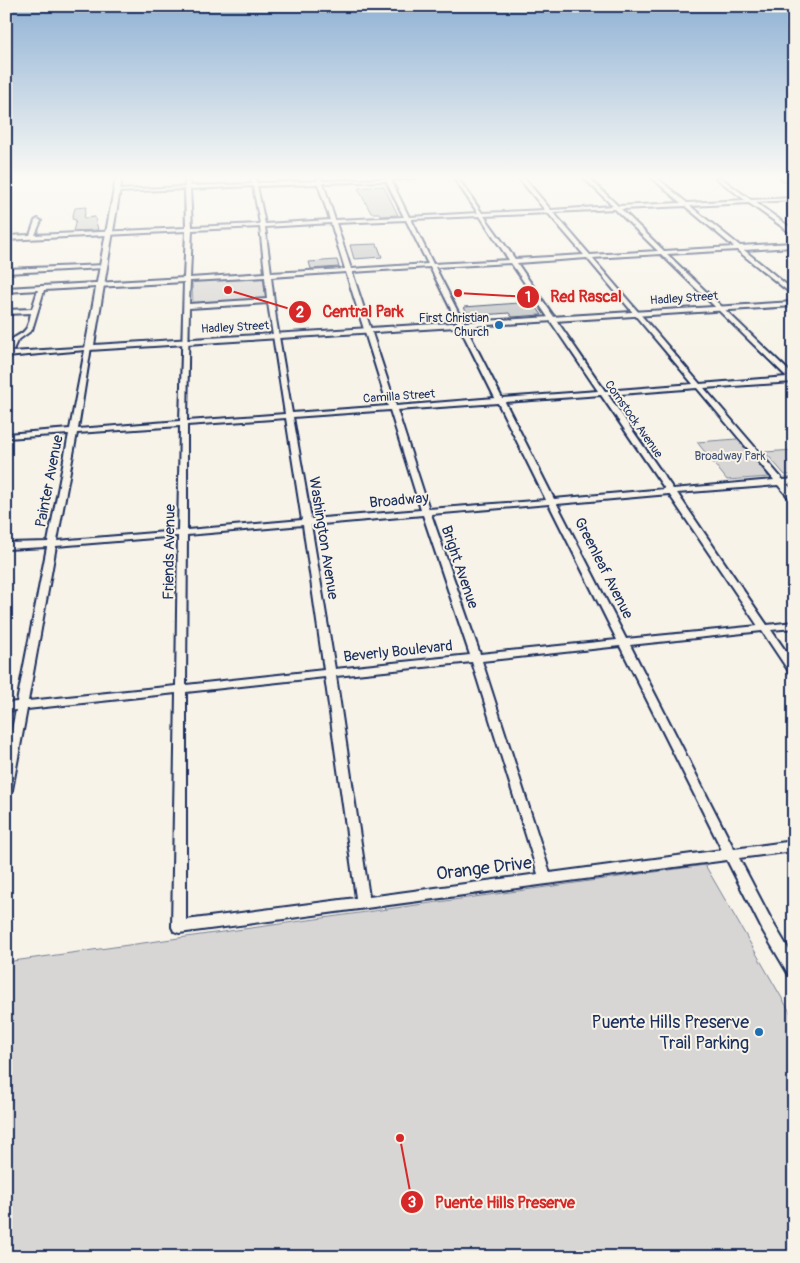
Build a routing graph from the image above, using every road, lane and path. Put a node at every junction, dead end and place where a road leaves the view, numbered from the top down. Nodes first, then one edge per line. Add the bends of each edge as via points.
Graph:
1 (32, 237) edge
2 (109, 237) edge
3 (188, 237) edge
4 (263, 237) edge
5 (338, 237) edge
6 (417, 237) edge
7 (498, 237) edge
8 (571, 237) edge
9 (647, 237) edge
10 (725, 237) edge
11 (6, 238) edge
12 (794, 245) edge
13 (738, 248) junction
14 (663, 252) junction
15 (588, 257) junction
16 (514, 260) junction
17 (431, 265) junction
18 (104, 266) junction
19 (6, 270) edge
20 (349, 270) junction
21 (268, 274) junction
22 (187, 279) junction
23 (101, 284) junction
24 (42, 288) junction
25 (6, 290) edge
26 (794, 294) edge
27 (270, 302) junction
28 (794, 304) edge
29 (187, 306) junction
30 (721, 308) junction
31 (35, 310) junction
32 (6, 312) edge
33 (637, 314) junction
34 (552, 319) junction
35 (461, 325) junction
36 (367, 331) junction
37 (275, 337) junction
38 (184, 342) junction
39 (89, 348) junction
40 (8, 354) edge
41 (794, 379) edge
42 (699, 386) junction
43 (602, 393) junction
44 (500, 400) junction
45 (393, 408) junction
46 (290, 415) junction
47 (184, 423) junction
48 (74, 431) junction
49 (6, 436) edge
50 (794, 481) edge
51 (780, 482) junction
52 (670, 491) junction
53 (794, 498) edge
54 (552, 501) junction
55 (426, 512) junction
56 (308, 522) junction
57 (182, 532) junction
58 (53, 544) junction
59 (6, 546) edge
60 (794, 625) edge
61 (764, 628) junction
62 (624, 643) junction
63 (476, 658) junction
64 (794, 672) edge
65 (331, 673) junction
66 (181, 688) junction
67 (22, 706) junction
68 (6, 707) edge
69 (6, 790) edge
70 (794, 846) edge
71 (731, 855) junction
72 (546, 879) junction
73 (363, 903) junction
74 (179, 927) joint
75 (794, 971) edge

1 - 11 street
2 - 18 main road, Painter Avenue
3 - 22 street, Friends Avenue
4 - 21 street, Washington Avenue
5 - 20 street, Bright Avenue
6 - 17 street, Greenleaf Avenue
7 - 16 street, Comstock Avenue
8 - 15 street
9 - 14 street
10 - 13 street
12 - 13 street
13 - 14 street
13 - 26 street
14 - 15 street
14 - 30 street
15 - 16 street
15 - 33 street
16 - 17 street
16 - 34 street, Comstock Avenue
17 - 20 street
17 - 35 street, Greenleaf Avenue
18 - 19 street
18 - 23 main road, Painter Avenue
20 - 21 street
20 - 36 street, Bright Avenue
21 - 22 street
21 - 27 street, Washington Avenue
22 - 23 street
22 - 29 street, Friends Avenue
23 - 24 street
23 - 39 main road, Painter Avenue
24 - 25 street
24 - 31 street
27 - 29 street
27 - 37 street, Washington Avenue
28 - 30 main road, Hadley Street
29 - 38 street, Friends Avenue
30 - 33 main road, Hadley Street
30 - 41 street
31 - 32 street
31 - 40 street via 29,330 14,340
33 - 34 main road, Hadley Street
33 - 42 street
34 - 35 main road, Hadley Street
34 - 43 street, Comstock Avenue
35 - 36 main road, Hadley Street
35 - 44 street, Greenleaf Avenue
36 - 37 main road, Hadley Street
36 - 45 street, Bright Avenue
37 - 38 main road, Hadley Street
37 - 46 street, Washington Avenue
38 - 39 main road, Hadley Street
38 - 47 street, Friends Avenue
39 - 40 street, Hadley Street
39 - 48 street, Painter Avenue
41 - 42 street, Camilla Street
42 - 43 street, Camilla Street
42 - 51 street
43 - 44 street, Camilla Street
43 - 52 street, Comstock Avenue
44 - 45 street, Camilla Street
44 - 54 street, Greenleaf Avenue
45 - 46 street, Camilla Street
45 - 55 street, Bright Avenue
46 - 47 street, Camilla Street
46 - 56 street, Washington Avenue
47 - 48 street, Camilla Street
47 - 57 street, Friends Avenue
48 - 49 street, Camilla Street
48 - 58 street, Painter Avenue
50 - 51 street, Broadway
51 - 52 street, Broadway
51 - 53 street
52 - 54 street, Broadway
52 - 61 street, Comstock Avenue
54 - 55 street, Broadway
54 - 62 street, Greenleaf Avenue
55 - 56 street, Broadway
55 - 63 street, Bright Avenue
56 - 57 street, Broadway
56 - 65 street, Washington Avenue
57 - 58 street, Broadway
57 - 66 street, Friends Avenue
58 - 59 street, Broadway
58 - 67 street, Painter Avenue
60 - 61 street, Beverly Boulevard
61 - 62 street, Beverly Boulevard
61 - 64 street, Comstock Avenue
62 - 63 street, Beverly Boulevard
62 - 71 street, Greenleaf Avenue
63 - 65 street, Beverly Boulevard
63 - 72 street, Bright Avenue
65 - 66 street, Beverly Boulevard
65 - 73 street, Washington Avenue
66 - 67 street, Beverly Boulevard
66 - 74 street, Friends Avenue
67 - 68 street, Beverly Boulevard
67 - 69 street, Painter Avenue
70 - 71 street, Orange Drive
71 - 72 street, Orange Drive
71 - 75 street, Greenleaf Avenue
72 - 73 street, Orange Drive
73 - 74 street, Orange Drive

